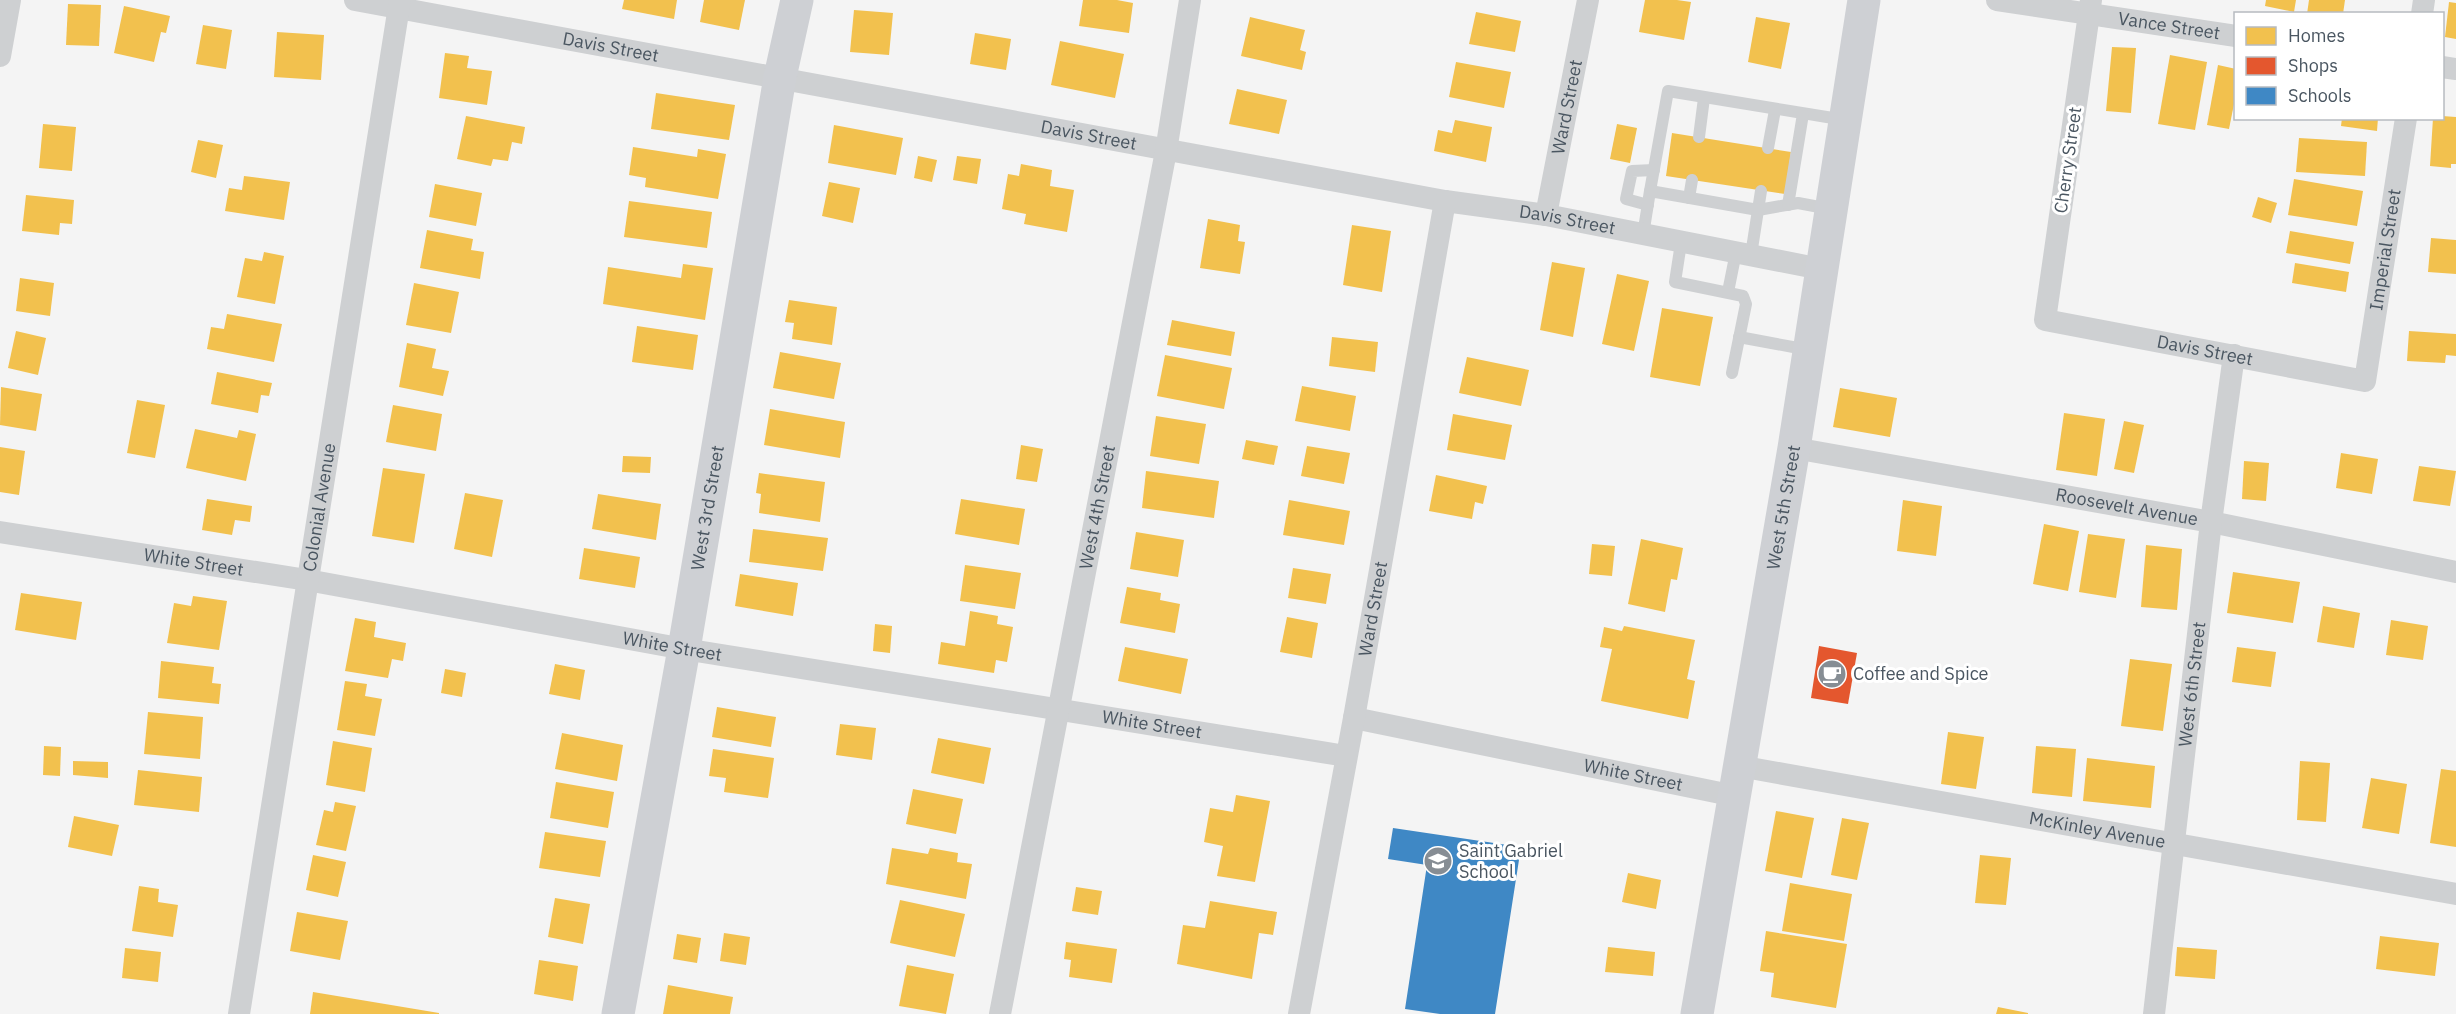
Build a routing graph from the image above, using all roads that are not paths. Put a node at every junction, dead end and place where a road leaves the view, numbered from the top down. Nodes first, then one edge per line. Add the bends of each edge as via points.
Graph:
1 (9, 0) edge
2 (355, 0) edge
3 (796, 0) edge
4 (1190, 0) edge
5 (1588, 0) edge
6 (1864, 0) edge
7 (1997, 0) edge
8 (399, 4) edge
9 (2090, 7) edge
10 (2234, 36) edge
11 (0, 56) edge
12 (780, 77) junction
13 (1704, 98) junction
14 (1775, 110) junction
15 (1803, 114) junction
16 (1845, 120) junction
17 (2406, 120) edge
18 (1699, 138) dead end
19 (1768, 148) dead end
20 (1166, 151) junction
21 (1654, 170) junction
22 (1692, 180) dead end
23 (1761, 190) dead end
24 (1650, 191) junction
25 (1689, 198) junction
26 (1445, 201) junction
27 (1648, 205) junction
28 (1788, 205) junction
29 (1831, 209) junction
30 (1758, 210) junction
31 (1546, 215) junction
32 (1642, 235) junction
33 (1681, 243) junction
34 (1744, 254) junction
35 (1821, 269) junction
36 (1728, 292) junction
37 (2045, 320) joint
38 (1739, 337) junction
39 (1809, 350) junction
40 (2234, 355) junction
41 (1732, 373) dead end
42 (2365, 381) joint
43 (1794, 448) junction
44 (2211, 522) junction
45 (0, 532) edge
46 (2456, 572) edge
47 (307, 580) junction
48 (684, 649) junction
49 (1057, 709) junction
50 (1354, 718) junction
51 (1346, 756) junction
52 (1737, 781) junction
53 (2173, 844) junction
54 (2456, 894) edge
55 (239, 1014) edge
56 (618, 1014) edge
57 (1000, 1014) edge
58 (1299, 1014) edge
59 (1697, 1014) edge
60 (2154, 1014) edge

1 - 11 street
2 - 8 street, Davis Street
3 - 12 street, West 3rd Street
4 - 20 street, West 4th Street
5 - 31 street, Ward Street
6 - 16 street, West 5th Street
7 - 9 street, Vance Street
8 - 12 street, Davis Street
8 - 47 street, Colonial Avenue
9 - 10 street, Vance Street
9 - 37 street, Cherry Street
12 - 20 street, Davis Street
12 - 48 street, West 3rd Street
13 - 14 lane
13 - 18 lane
13 - 21 lane via 1668,92
14 - 15 lane
14 - 19 lane
15 - 16 lane
15 - 28 lane
16 - 29 street, West 5th Street
17 - 42 street, Imperial Street
20 - 26 street, Davis Street
20 - 49 street, West 4th Street
21 - 24 lane
21 - 27 lane via 1632,171 1626,199
22 - 25 lane
23 - 30 lane
24 - 25 lane
24 - 27 lane
25 - 30 lane
26 - 31 street, Davis Street
26 - 50 street, Ward Street
27 - 32 lane
28 - 29 lane
28 - 30 lane
29 - 35 street, West 5th Street
30 - 34 lane
31 - 32 street, Davis Street
32 - 33 street, Davis Street
33 - 34 street, Davis Street
33 - 36 lane via 1675,282
34 - 35 street, Davis Street
34 - 36 lane
35 - 39 street, West 5th Street
36 - 38 lane via 1743,296 1746,303
37 - 40 street, Davis Street
38 - 39 lane
38 - 41 lane
39 - 43 street, West 5th Street
40 - 42 street, Davis Street
40 - 44 street, West 6th Street
43 - 44 street, Roosevelt Avenue
43 - 52 street, West 5th Street
44 - 46 street, Roosevelt Avenue
44 - 53 street, West 6th Street
45 - 47 street, White Street
47 - 48 street, White Street
47 - 55 street, Colonial Avenue
48 - 49 street, White Street
48 - 56 street, West 3rd Street
49 - 51 street, White Street
49 - 57 street, West 4th Street
50 - 51 street, Ward Street
50 - 52 street, White Street
51 - 58 street, Ward Street
52 - 53 street, McKinley Avenue
52 - 59 street, West 5th Street
53 - 54 street, McKinley Avenue
53 - 60 street, West 6th Street

